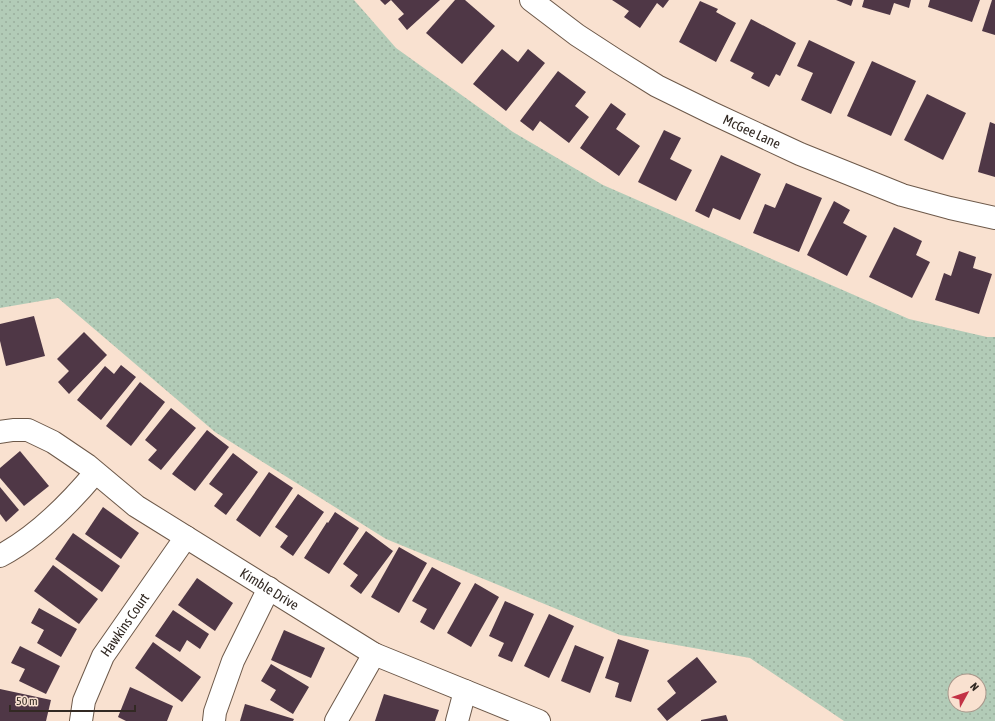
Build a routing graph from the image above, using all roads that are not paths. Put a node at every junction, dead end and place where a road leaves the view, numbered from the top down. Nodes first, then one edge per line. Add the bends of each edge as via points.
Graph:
1 (531, 0) edge
2 (995, 218) edge
3 (8, 431) edge
4 (95, 473) junction
5 (186, 537) junction
6 (0, 556) edge
7 (269, 588) junction
8 (374, 654) junction
9 (465, 691) junction
10 (81, 721) edge
11 (214, 721) edge
12 (336, 721) edge
13 (457, 721) edge
14 (539, 721) edge

1 - 2 street, McGee Lane via 577,35 657,86 719,116 800,154 902,194
3 - 4 street, Kimble Drive via 28,430 53,442
4 - 5 street, Kimble Drive via 136,506
4 - 6 street via 76,496 40,528
5 - 7 street, Kimble Drive
5 - 10 street, Hawkins Court via 103,656 84,701
7 - 8 street, Kimble Drive
7 - 11 street via 232,661
8 - 9 street, Kimble Drive
8 - 12 street
9 - 13 street
9 - 14 street, Kimble Drive

